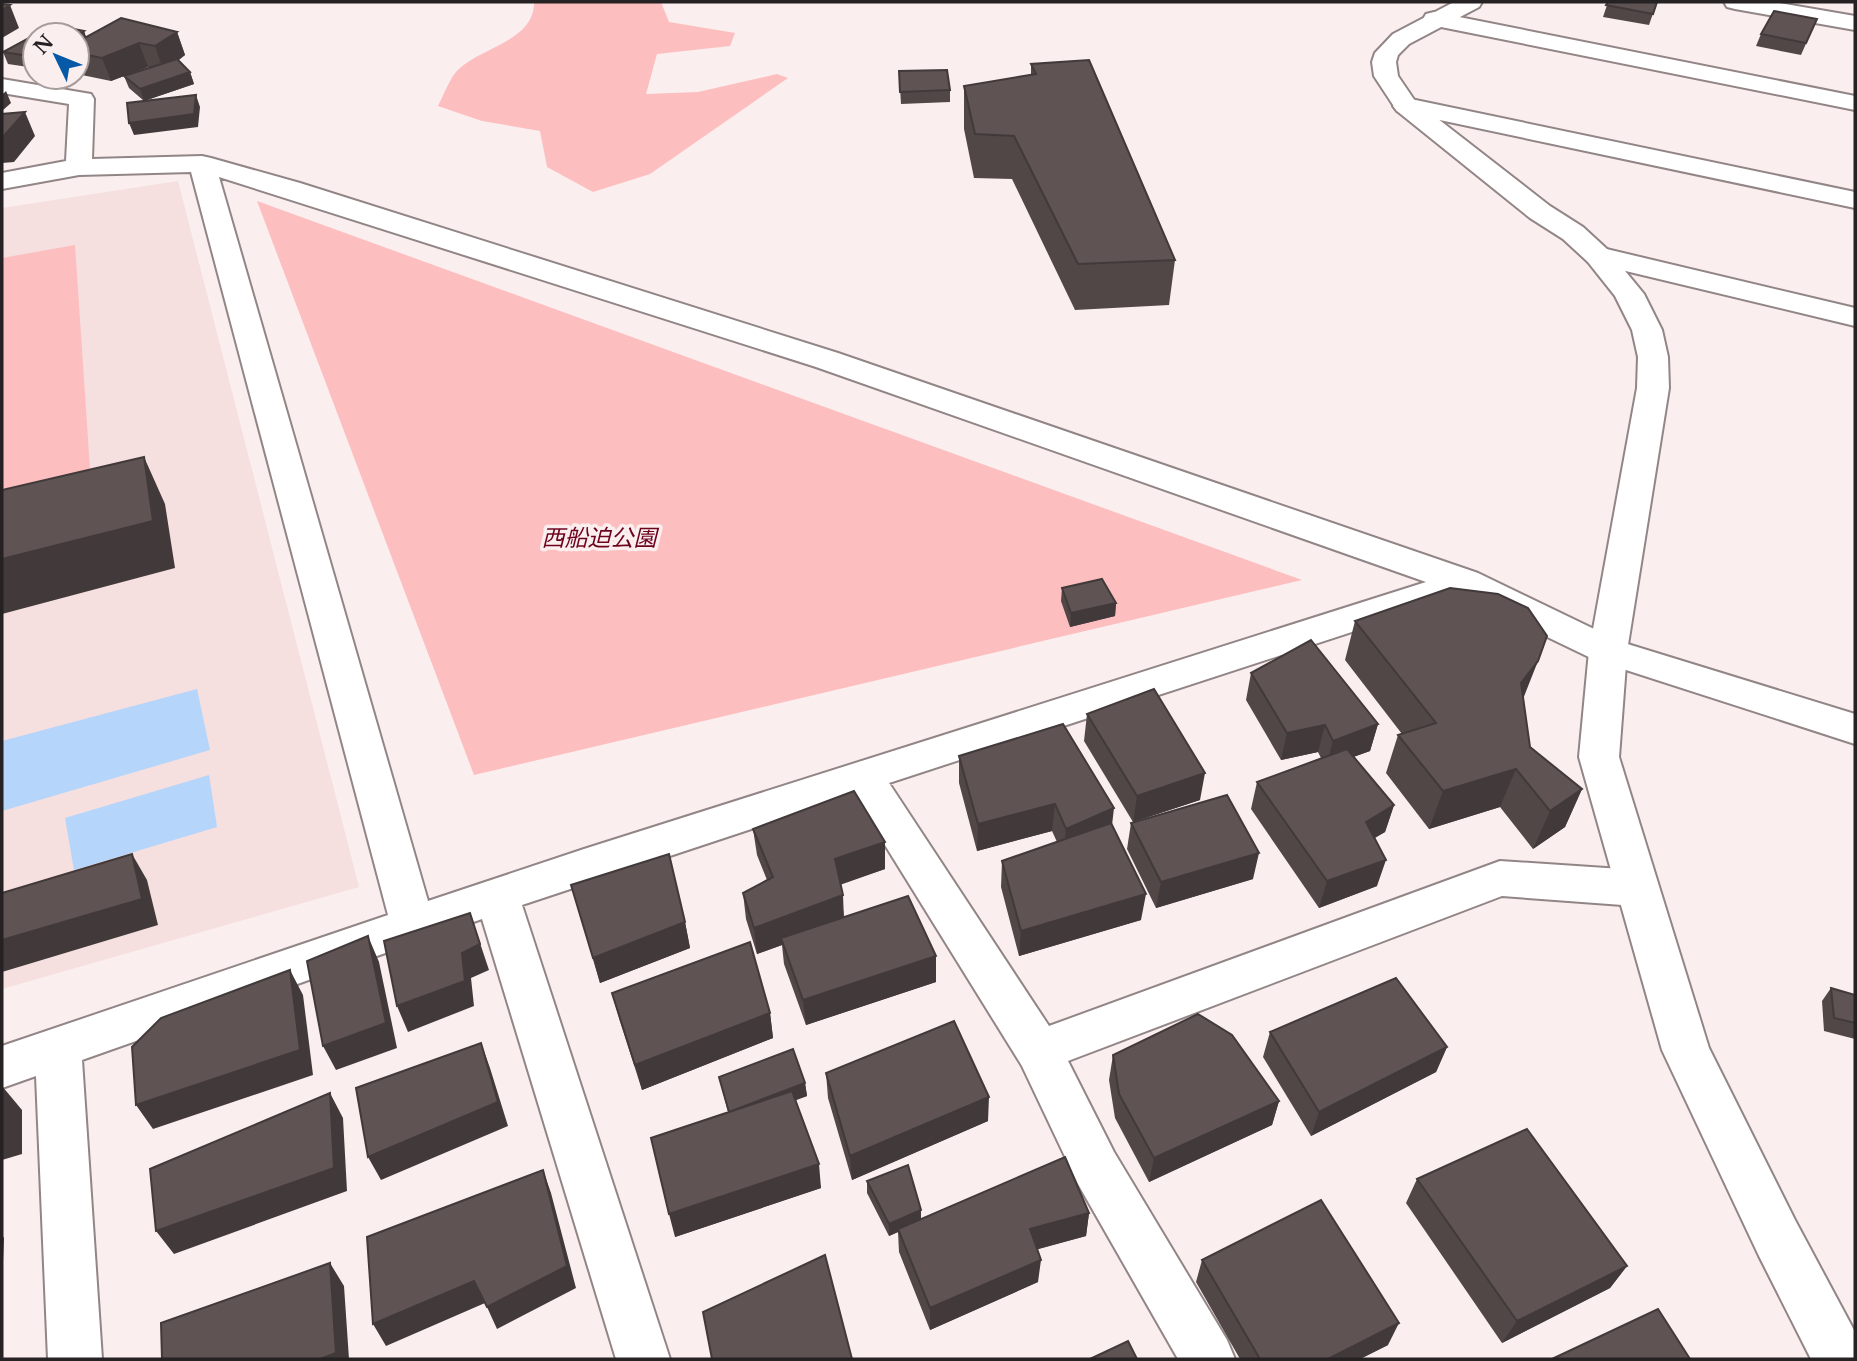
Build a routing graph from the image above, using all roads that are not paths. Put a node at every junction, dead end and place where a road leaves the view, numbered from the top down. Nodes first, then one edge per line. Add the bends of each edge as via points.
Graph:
1 (1471, 2) edge
2 (1735, 2) edge
3 (1434, 19) junction
4 (1855, 23) edge
5 (2, 86) edge
6 (1855, 103) edge
7 (1405, 106) junction
8 (202, 164) junction
9 (79, 167) junction
10 (2, 181) edge
11 (1855, 200) edge
12 (1598, 256) junction
13 (1855, 317) edge
14 (1465, 582) junction
15 (1608, 651) junction
16 (1855, 729) edge
17 (863, 776) junction
18 (1636, 888) junction
19 (497, 896) junction
20 (413, 925) junction
21 (58, 1049) junction
22 (1039, 1051) junction
23 (2, 1067) edge
24 (75, 1359) edge
25 (643, 1359) edge
26 (1208, 1359) edge
27 (1840, 1359) edge

1 - 3 street
2 - 4 street
3 - 6 street
3 - 7 street via 1401,39 1384,62 1386,76
5 - 9 street via 82,99
7 - 11 street
7 - 12 street
8 - 9 street
8 - 14 street via 827,360
8 - 20 street
9 - 10 street
12 - 13 street
12 - 15 street via 1629,293 1647,330 1653,357 1653,388
14 - 15 street
14 - 17 street
15 - 16 street
15 - 18 street via 1599,757
17 - 19 street
17 - 22 street
18 - 22 street via 1500,878
18 - 27 street via 1686,1050
19 - 20 street
19 - 25 street
20 - 21 street
21 - 23 street
21 - 24 street
22 - 26 street via 1096,1168

